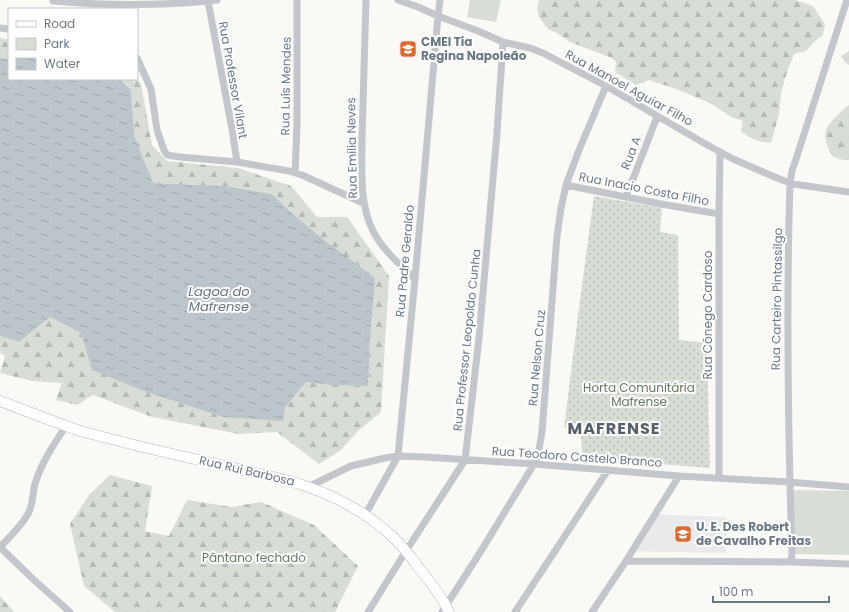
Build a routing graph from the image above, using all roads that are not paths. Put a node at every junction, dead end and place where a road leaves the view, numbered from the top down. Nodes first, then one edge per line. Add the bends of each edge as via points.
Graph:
1 (217, 0) edge
2 (297, 0) edge
3 (366, 0) edge
4 (398, 0) edge
5 (440, 0) edge
6 (847, 0) edge
7 (53, 1) dead end
8 (208, 1) junction
9 (120, 7) edge
10 (438, 16) junction
11 (503, 42) junction
12 (138, 60) edge
13 (606, 86) junction
14 (657, 117) junction
15 (720, 152) junction
16 (237, 162) junction
17 (295, 173) junction
18 (790, 183) junction
19 (566, 185) junction
20 (849, 192) edge
21 (626, 197) junction
22 (364, 203) junction
23 (719, 214) junction
24 (415, 279) junction
25 (0, 401) edge
26 (66, 426) junction
27 (398, 456) junction
28 (465, 460) junction
29 (534, 464) junction
30 (608, 470) junction
31 (679, 476) junction
32 (719, 478) junction
33 (789, 482) junction
34 (308, 487) junction
35 (849, 487) edge
36 (365, 515) junction
37 (0, 547) edge
38 (406, 551) junction
39 (626, 561) junction
40 (791, 562) junction
41 (849, 564) edge
42 (446, 610) edge
43 (70, 612) edge
44 (368, 612) edge
45 (514, 612) edge
46 (592, 612) edge

1 - 8 street
2 - 17 street, Rua Luís Mendes
3 - 22 street, Rua Emília Neves via 362,163
4 - 10 street, Rua Manoel Aguiar Filho
5 - 10 street, Rua Padre Geraldo
6 - 18 street, Rua Carteiro Pintassilgo
7 - 9 street
8 - 9 street
8 - 16 street, Rua Professor Vilant
10 - 11 street, Rua Manoel Aguiar Filho
10 - 24 street, Rua Padre Geraldo
11 - 13 street, Rua Manoel Aguiar Filho via 537,50
11 - 28 street, Rua Professor Leopoldo Cunha via 479,338
12 - 16 street via 151,89 157,130 166,153 172,156
13 - 14 street, Rua Manoel Aguiar Filho
13 - 19 street, Rua Nelson Cruz
14 - 15 street, Rua Manoel Aguiar Filho
14 - 21 street, Rua A
15 - 18 street, Rua Manoel Aguiar Filho
15 - 23 street, Rua Cônego Cardoso
16 - 17 street
17 - 22 street
18 - 20 street, Rua Manoel Aguiar Filho
18 - 33 street, Rua Carteiro Pintassilgo via 787,332
19 - 21 street, Rua Inacio Costa Filho
19 - 29 street, Rua Nelson Cruz via 557,236 541,439
21 - 23 street, Rua Inacio Costa Filho
22 - 24 street, Rua Emília Neves via 373,231 381,243
23 - 32 street, Rua Cônego Cardoso
24 - 27 street, Rua Padre Geraldo
25 - 26 street, Rua Rui Barbosa
26 - 34 street, Rua Rui Barbosa via 111,439 277,477
26 - 37 street via 40,472 28,513
27 - 28 street, Rua Teodoro Castelo Branco
27 - 34 street, Rua Teodoro Castelo Branco via 352,466
27 - 36 street, Rua Padre Geraldo
28 - 29 street, Rua Teodoro Castelo Branco
28 - 38 street, Rua Professor Leopoldo Cunha
29 - 30 street, Rua Teodoro Castelo Branco
29 - 42 street, Rua Nelson Cruz
30 - 31 street, Rua Teodoro Castelo Branco
30 - 45 street
31 - 32 street, Rua Teodoro Castelo Branco
31 - 39 street
32 - 33 street, Rua Teodoro Castelo Branco
33 - 35 street, Rua Teodoro Castelo Branco
33 - 40 street, Rua Carteiro Pintassilgo
34 - 36 street, Rua Rui Barbosa
36 - 38 street, Rua Rui Barbosa via 384,529
37 - 43 street
38 - 42 street, Rua Rui Barbosa
38 - 44 street, Rua Professor Leopoldo Cunha
39 - 40 street
39 - 46 street
40 - 41 street

